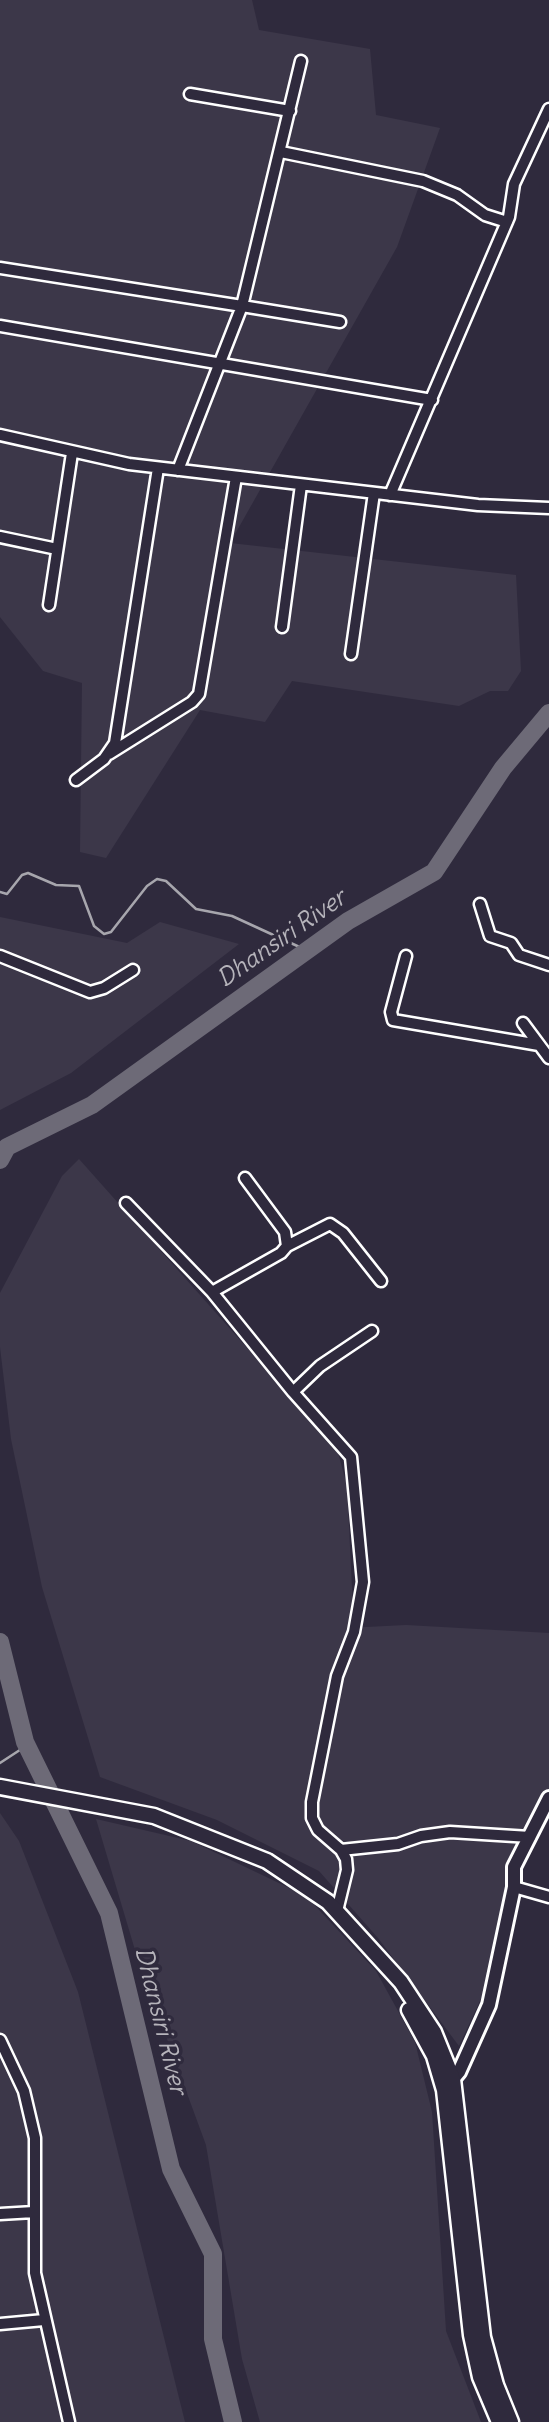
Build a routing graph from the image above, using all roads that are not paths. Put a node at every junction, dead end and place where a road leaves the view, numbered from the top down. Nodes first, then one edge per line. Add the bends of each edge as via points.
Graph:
1 (301, 61) dead end
2 (190, 94) dead end
3 (549, 109) edge
4 (290, 111) junction
5 (281, 152) junction
6 (507, 222) junction
7 (0, 268) edge
8 (242, 306) junction
9 (340, 322) dead end
10 (0, 326) edge
11 (222, 362) junction
12 (432, 400) junction
13 (0, 435) edge
14 (72, 453) junction
15 (158, 468) junction
16 (178, 470) junction
17 (236, 477) junction
18 (301, 485) junction
19 (374, 494) junction
20 (390, 495) junction
21 (549, 508) edge
22 (0, 537) edge
23 (57, 549) junction
24 (49, 605) dead end
25 (282, 627) dead end
26 (351, 654) dead end
27 (109, 754) junction
28 (76, 780) dead end
29 (480, 904) dead end
30 (0, 956) edge
31 (405, 956) dead end
32 (549, 965) edge
33 (132, 970) dead end
34 (523, 1023) dead end
35 (539, 1045) junction
36 (549, 1058) edge
37 (245, 1178) dead end
38 (126, 1203) dead end
39 (287, 1246) junction
40 (381, 1281) dead end
41 (212, 1292) junction
42 (372, 1331) dead end
43 (293, 1392) junction
44 (0, 1787) edge
45 (549, 1798) edge
46 (530, 1836) junction
47 (341, 1850) junction
48 (514, 1887) junction
49 (549, 1897) edge
50 (337, 1911) junction
51 (0, 2040) edge
52 (4, 2058) edge
53 (448, 2084) junction
54 (34, 2212) junction
55 (0, 2214) edge
56 (44, 2320) junction
57 (0, 2324) edge
58 (69, 2422) edge
59 (499, 2422) edge
60 (511, 2422) edge

1 - 4 street
2 - 4 street
3 - 6 street via 514,184
4 - 5 street
5 - 6 street via 423,181
5 - 8 street
6 - 12 street
7 - 8 street
8 - 9 street
8 - 11 street
10 - 11 street
11 - 12 street
11 - 16 street
12 - 20 street
13 - 14 street
14 - 15 street
14 - 23 street
15 - 16 street
15 - 27 street via 117,730
16 - 17 street
17 - 18 street
17 - 27 street via 199,694
18 - 19 street
18 - 25 street
19 - 20 street
19 - 26 street
20 - 21 street
22 - 23 street
23 - 24 street
27 - 28 street
29 - 32 street via 490,936 511,943 519,955
30 - 33 street via 90,992
31 - 35 street via 393,1020
34 - 35 street
35 - 36 street
37 - 39 street via 285,1232
38 - 41 street
39 - 40 street via 325,1224 336,1226
39 - 41 street
41 - 43 street
42 - 43 street via 320,1366
43 - 47 street via 346,1448 356,1491 363,1582 337,1676 312,1802 318,1830
44 - 50 main road via 124,1808 179,1823 267,1861 310,1887
45 - 46 street
46 - 47 street via 450,1832
46 - 48 street via 516,1858
47 - 50 street via 347,1870
48 - 49 street
48 - 53 street via 489,2005
50 - 53 main road via 386,1968
51 - 52 street
52 - 54 street via 24,2091 36,2138
53 - 59 main road via 471,2335 480,2377
53 - 60 main road via 483,2337
54 - 55 street
54 - 56 street via 35,2273
56 - 57 street
56 - 58 street

